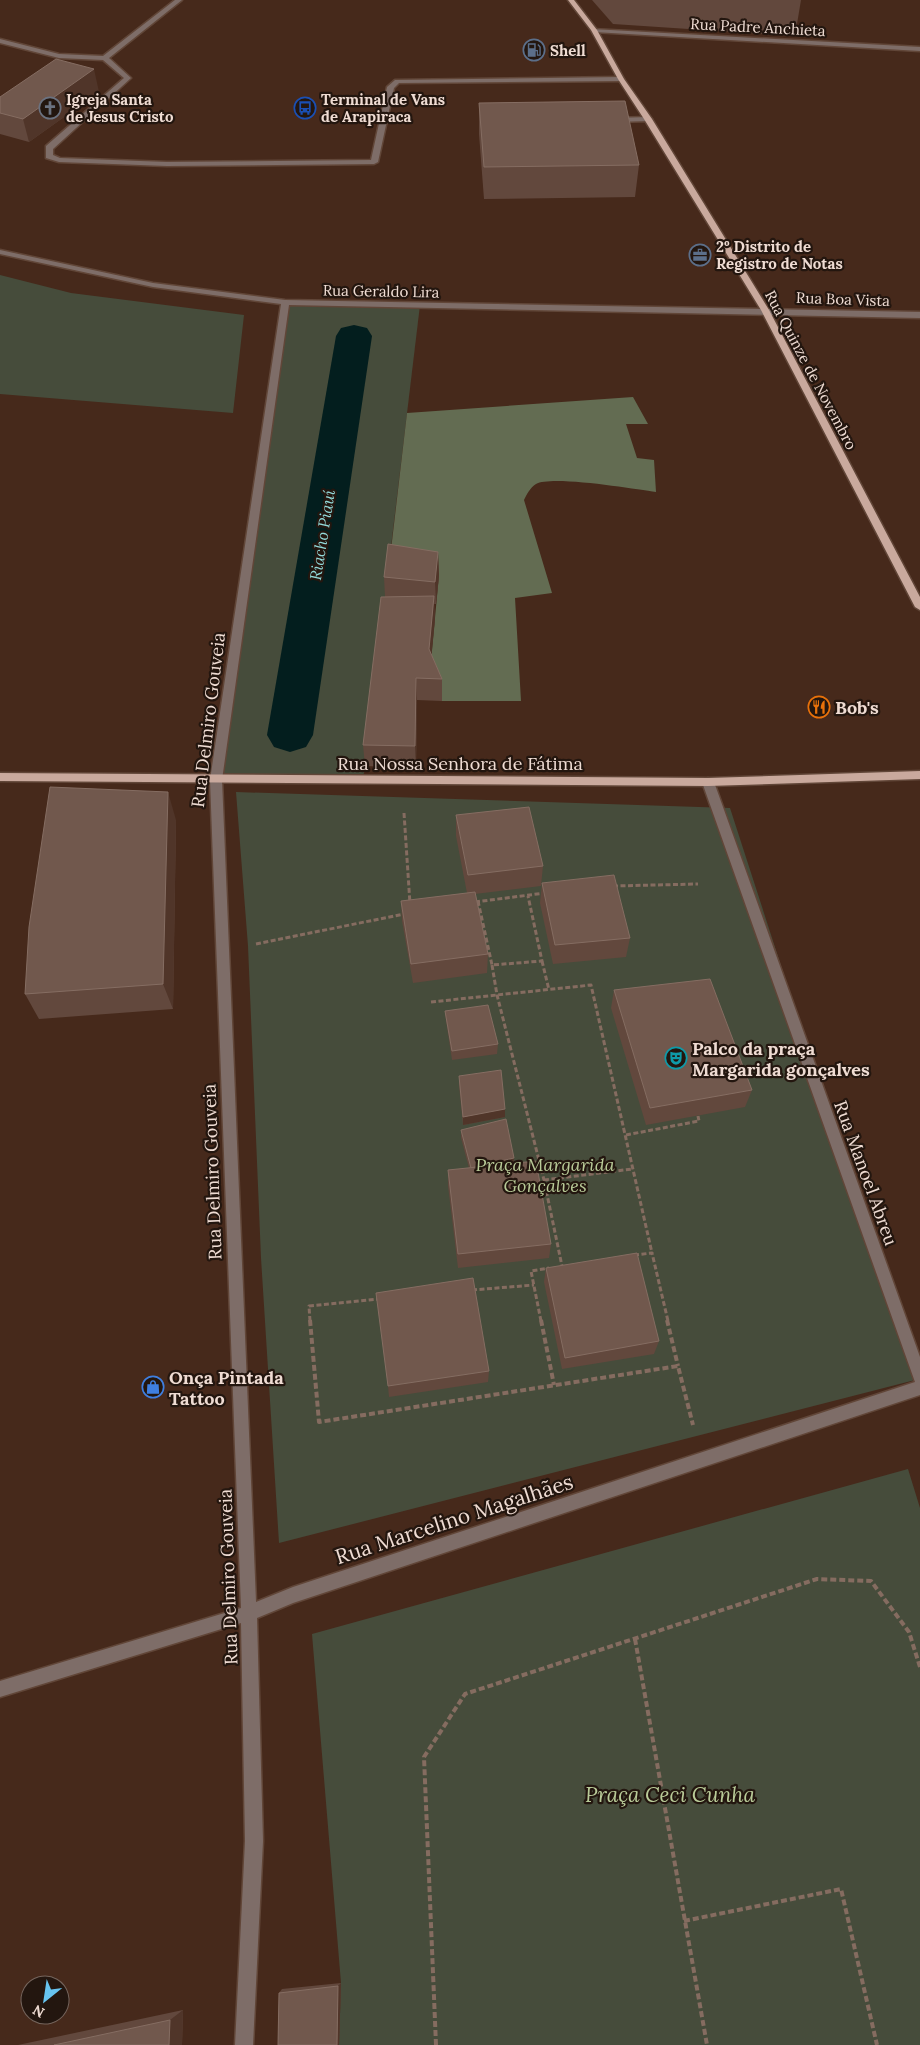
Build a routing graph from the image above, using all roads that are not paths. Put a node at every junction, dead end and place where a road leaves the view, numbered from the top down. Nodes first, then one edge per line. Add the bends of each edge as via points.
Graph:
1 (179, 0) edge
2 (571, 0) edge
3 (594, 30) junction
4 (0, 42) edge
5 (920, 49) edge
6 (104, 58) junction
7 (621, 79) junction
8 (648, 119) junction
9 (602, 120) edge
10 (0, 252) edge
11 (285, 302) junction
12 (765, 310) junction
13 (920, 315) edge
14 (920, 607) edge
15 (920, 775) edge
16 (0, 777) edge
17 (216, 780) junction
18 (708, 782) junction
19 (920, 1377) edge
20 (920, 1388) edge
21 (249, 1613) junction
22 (0, 1689) edge
23 (244, 2045) edge

1 - 6 street
2 - 3 main road, Rua Quinze de Novembro
3 - 5 street, Rua Padre Anchieta
3 - 7 main road, Rua Quinze de Novembro
4 - 6 street via 59,56
6 - 7 street via 128,78 49,148 49,156 59,160 167,164 374,162 391,87 397,81
7 - 8 main road, Rua Quinze de Novembro
8 - 9 street
8 - 12 main road, Rua Quinze de Novembro
10 - 11 street, Rua Geraldo Lira via 153,285
11 - 12 street, Rua Geraldo Lira via 586,310
11 - 17 street, Rua Delmiro Gouveia
12 - 13 street, Rua Boa Vista
12 - 14 main road, Rua Quinze de Novembro
15 - 18 main road, Rua Nossa Senhora de Fátima
16 - 17 main road, Rua Nossa Senhora de Fátima
17 - 18 main road, Rua Nossa Senhora de Fátima
17 - 21 street, Rua Delmiro Gouveia
18 - 19 street, Rua Manoel Abreu
20 - 21 street, Rua Marcelino Magalhães via 293,1595
21 - 22 street, Rua Marcelino Magalhães
21 - 23 street, Rua Delmiro Gouveia via 254,1841

